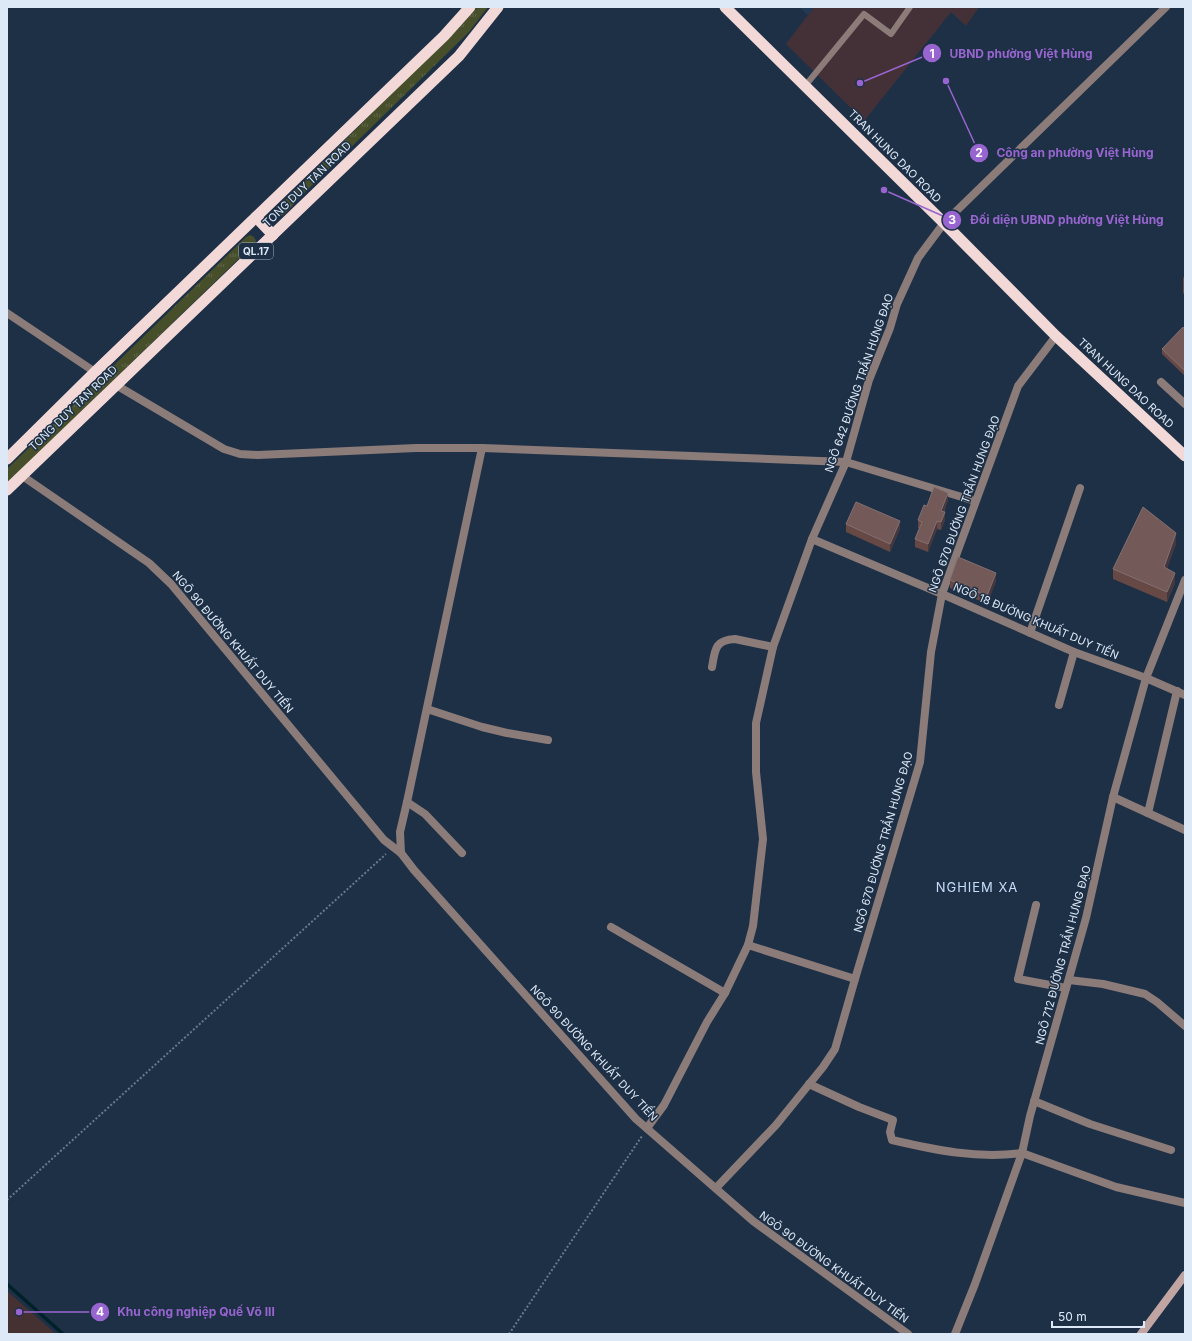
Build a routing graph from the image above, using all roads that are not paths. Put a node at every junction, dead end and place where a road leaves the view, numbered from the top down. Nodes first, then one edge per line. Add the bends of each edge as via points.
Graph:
1 (470, 7) edge
2 (498, 7) edge
3 (910, 7) edge
4 (1166, 7) edge
5 (730, 9) edge
6 (805, 86) junction
7 (256, 218) junction
8 (944, 222) junction
9 (273, 234) junction
10 (7, 313) edge
11 (1056, 336) junction
12 (95, 372) junction
13 (1161, 382) dead end
14 (116, 385) junction
15 (1185, 404) edge
16 (482, 448) junction
17 (1185, 456) edge
18 (7, 459) edge
19 (846, 462) junction
20 (21, 475) junction
21 (1080, 488) dead end
22 (7, 490) edge
23 (975, 501) junction
24 (812, 539) junction
25 (1185, 580) edge
26 (942, 594) junction
27 (1030, 633) junction
28 (773, 647) junction
29 (1074, 652) junction
30 (712, 668) dead end
31 (1146, 678) junction
32 (1181, 693) edge
33 (1059, 705) dead end
34 (427, 709) junction
35 (548, 740) dead end
36 (1113, 797) junction
37 (407, 802) junction
38 (1148, 813) junction
39 (1185, 830) edge
40 (400, 853) junction
41 (462, 853) dead end
42 (1036, 904) dead end
43 (611, 927) dead end
44 (748, 945) junction
45 (855, 979) junction
46 (1068, 984) junction
47 (725, 993) junction
48 (1185, 1026) edge
49 (809, 1084) junction
50 (1034, 1101) junction
51 (648, 1128) junction
52 (1171, 1150) dead end
53 (1022, 1153) junction
54 (716, 1188) junction
55 (1185, 1204) edge
56 (1185, 1275) edge
57 (908, 1334) edge
58 (955, 1334) edge
59 (1141, 1334) edge

1 - 7 highway, TONG DUY TAN ROAD / QL.17 via 444,36
2 - 9 highway, TONG DUY TAN ROAD / QL.17 via 459,56
3 - 6 lane via 891,34 864,14
4 - 8 street, NGÕ 642 ĐƯỜNG TRẦN HƯNG ĐẠO
5 - 6 highway, TRAN HUNG DAO ROAD
6 - 8 highway, TRAN HUNG DAO ROAD
7 - 9 highway
7 - 12 highway, TONG DUY TAN ROAD / QL.17
8 - 11 highway, TRAN HUNG DAO ROAD
8 - 19 street, NGÕ 642 ĐƯỜNG TRẦN HƯNG ĐẠO via 918,258 896,304 890,328 869,380
9 - 14 highway, TONG DUY TAN ROAD / QL.17
10 - 12 street
11 - 17 highway, TRAN HUNG DAO ROAD
11 - 23 street, NGÕ 670 ĐƯỜNG TRẦN HƯNG ĐẠO via 1018,386
12 - 18 highway, TONG DUY TAN ROAD / QL.17
13 - 15 street
14 - 16 street via 224,449 240,454
14 - 20 highway, TONG DUY TAN ROAD / QL.17
16 - 19 street
16 - 34 street
19 - 23 street
19 - 24 street, NGÕ 642 ĐƯỜNG TRẦN HƯNG ĐẠO
20 - 22 highway, TONG DUY TAN ROAD / QL.17
20 - 40 street, NGÕ 90 ĐƯỜNG KHUẤT DUY TIẾN via 128,548 161,574 384,840
21 - 27 street
23 - 26 street, NGÕ 670 ĐƯỜNG TRẦN HƯNG ĐẠO
24 - 26 street, NGÕ 18 ĐƯỜNG KHUẤT DUY TIẾN
24 - 28 street, NGÕ 642 ĐƯỜNG TRẦN HƯNG ĐẠO
25 - 31 street, NGÕ 712 ĐƯỜNG TRẦN HƯNG ĐẠO
26 - 27 street, NGÕ 18 ĐƯỜNG KHUẤT DUY TIẾN
26 - 45 street, NGÕ 670 ĐƯỜNG TRẦN HƯNG ĐẠO via 931,652 920,762
27 - 29 street, NGÕ 18 ĐƯỜNG KHUẤT DUY TIẾN
28 - 30 street via 729,639 715,648
28 - 44 street, NGÕ 642 ĐƯỜNG TRẦN HƯNG ĐẠO via 756,724 756,772 763,839 753,926
29 - 31 street, NGÕ 18 ĐƯỜNG KHUẤT DUY TIẾN
29 - 33 street
31 - 32 street, NGÕ 18 ĐƯỜNG KHUẤT DUY TIẾN
31 - 36 street, NGÕ 712 ĐƯỜNG TRẦN HƯNG ĐẠO
32 - 38 street
34 - 35 street via 488,729
34 - 37 street
36 - 38 street
36 - 46 street, NGÕ 712 ĐƯỜNG TRẦN HƯNG ĐẠO via 1086,918
37 - 40 street via 400,832
37 - 41 street via 425,814
38 - 39 street
40 - 51 street, NGÕ 90 ĐƯỜNG KHUẤT DUY TIẾN via 631,1113
42 - 46 street via 1018,979
43 - 47 street
44 - 45 street
44 - 47 street, NGÕ 642 ĐƯỜNG TRẦN HƯNG ĐẠO
45 - 49 street, NGÕ 670 ĐƯỜNG TRẦN HƯNG ĐẠO via 835,1049
46 - 48 street via 1103,984 1145,994
46 - 50 street, NGÕ 712 ĐƯỜNG TRẦN HƯNG ĐẠO
47 - 51 street, NGÕ 642 ĐƯỜNG TRẦN HƯNG ĐẠO via 707,1022 664,1106
49 - 53 street via 894,1120 890,1132 892,1140 964,1155
49 - 54 street, NGÕ 670 ĐƯỜNG TRẦN HƯNG ĐẠO via 776,1125
50 - 52 street via 1090,1124
50 - 53 street, NGÕ 712 ĐƯỜNG TRẦN HƯNG ĐẠO
51 - 54 street, NGÕ 90 ĐƯỜNG KHUẤT DUY TIẾN
53 - 55 street via 1116,1187
53 - 58 street, NGÕ 712 ĐƯỜNG TRẦN HƯNG ĐẠO
54 - 57 street, NGÕ 90 ĐƯỜNG KHUẤT DUY TIẾN via 753,1221
56 - 59 main road

